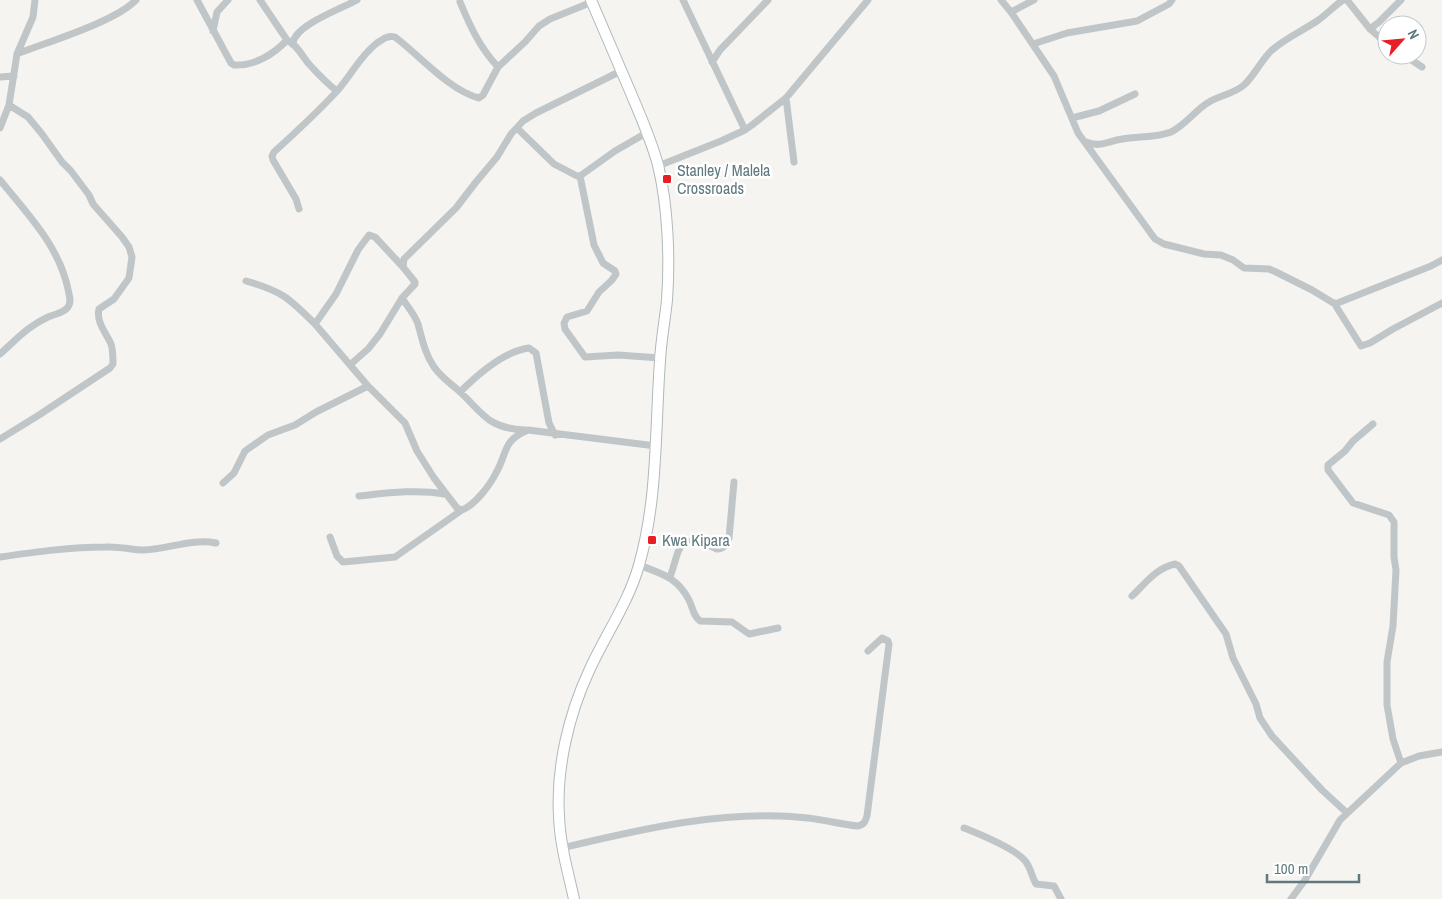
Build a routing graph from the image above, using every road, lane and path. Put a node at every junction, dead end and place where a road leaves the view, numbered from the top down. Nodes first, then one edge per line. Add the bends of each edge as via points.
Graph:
1 (36, 0) edge
2 (136, 0) edge
3 (197, 0) edge
4 (228, 0) edge
5 (260, 0) edge
6 (357, 0) edge
7 (683, 0) edge
8 (758, 0) edge
9 (768, 0) edge
10 (1001, 0) edge
11 (1034, 0) edge
12 (1172, 0) edge
13 (1345, 0) edge
14 (1401, 0) edge
15 (592, 1) edge
16 (865, 1) edge
17 (460, 2) dead end
18 (758, 12) junction
19 (1011, 12) junction
20 (1370, 29) junction
21 (213, 31) junction
22 (1377, 35) edge
23 (290, 41) junction
24 (1033, 44) junction
25 (17, 54) junction
26 (712, 62) junction
27 (1419, 65) edge
28 (498, 67) junction
29 (1422, 67) dead end
30 (622, 71) junction
31 (14, 76) junction
32 (0, 77) edge
33 (337, 91) junction
34 (1135, 94) dead end
35 (786, 98) junction
36 (9, 104) junction
37 (1072, 118) junction
38 (0, 128) edge
39 (516, 128) junction
40 (745, 130) junction
41 (648, 132) junction
42 (1085, 142) junction
43 (794, 162) dead end
44 (658, 166) junction
45 (580, 176) junction
46 (0, 180) edge
47 (299, 209) dead end
48 (1442, 260) edge
49 (403, 267) junction
50 (246, 281) dead end
51 (402, 298) junction
52 (1334, 303) junction
53 (1442, 303) edge
54 (315, 324) junction
55 (0, 354) edge
56 (660, 358) junction
57 (350, 364) junction
58 (368, 386) junction
59 (460, 392) junction
60 (1373, 424) dead end
61 (528, 430) junction
62 (555, 435) junction
63 (0, 439) edge
64 (656, 446) junction
65 (734, 482) dead end
66 (223, 483) dead end
67 (444, 494) junction
68 (359, 496) dead end
69 (462, 510) junction
70 (330, 537) dead end
71 (216, 543) dead end
72 (0, 557) edge
73 (639, 566) junction
74 (670, 577) junction
75 (1132, 596) dead end
76 (778, 628) dead end
77 (868, 651) dead end
78 (1442, 752) edge
79 (1401, 763) junction
80 (1347, 813) junction
81 (964, 828) dead end
82 (562, 848) junction
83 (574, 899) edge
84 (1061, 899) edge
85 (1291, 899) edge

1 - 25 street
2 - 25 street via 114,15
3 - 21 street
4 - 21 street via 217,12
5 - 23 street
6 - 23 street via 307,25
7 - 26 street
8 - 18 street
9 - 18 street
10 - 19 street
11 - 19 street
12 - 24 street via 1137,21 1067,33
13 - 20 street
13 - 42 street via 1272,50 1244,85 1209,102 1170,132 1114,140 1097,146
14 - 20 street
15 - 28 street via 543,23
15 - 30 main road
16 - 35 street
17 - 28 street via 475,37
18 - 26 street
19 - 24 street
20 - 22 street
21 - 23 street via 234,66 264,58
23 - 33 street
24 - 37 street via 1054,76
25 - 31 street
26 - 40 street
27 - 29 street
28 - 33 street via 479,98 449,82 390,36 368,51
30 - 39 street via 536,112
30 - 41 main road
31 - 32 street
31 - 36 street
33 - 47 street via 272,156
34 - 37 street via 1099,111
35 - 40 street
35 - 43 street
36 - 38 street
36 - 63 street via 28,117 42,134 90,195 93,204 129,246 132,257 129,278 114,299 99,309 98,314 111,344 113,364
37 - 42 street
39 - 45 street via 554,164
39 - 49 street via 493,163 456,208 404,259
40 - 44 street
41 - 44 main road
41 - 45 street
42 - 52 street via 1158,242 1221,255 1244,268 1269,270
44 - 56 main road via 668,248 667,298
45 - 56 street via 594,245 604,263 616,274 587,311 567,317 565,329 585,357 618,354
46 - 55 street via 58,258 71,302 66,310 27,330
48 - 52 street
49 - 51 street via 416,284
49 - 54 street via 376,237 369,235
50 - 54 street via 281,293
51 - 57 street via 380,334
51 - 59 street via 417,322 433,366
52 - 53 street via 1364,346
54 - 57 street
56 - 64 main road
57 - 58 street
58 - 66 street via 295,425 268,435 245,452 234,473
58 - 67 street via 405,423 417,451
59 - 61 street via 485,418 500,427
59 - 62 street via 477,375 515,352 529,348 536,353 549,423
60 - 79 street via 1328,465 1328,470 1353,503 1389,515 1394,522 1396,570 1393,626 1386,662 1387,705
61 - 62 street
61 - 69 street via 510,442 493,478
62 - 64 street
64 - 73 main road via 650,517
65 - 74 street via 726,546 717,549 685,542 678,550
67 - 68 street via 399,492
67 - 69 street
69 - 70 street via 395,557 342,562
71 - 72 street via 144,550 106,546 65,548
73 - 74 street
73 - 82 main road via 626,602 589,670 575,709 560,774 558,814
74 - 76 street via 684,589 694,615 700,621 732,622 749,634
75 - 80 street via 1157,571 1168,565 1179,566 1226,634 1233,658 1260,718 1272,736
77 - 82 street via 882,638 888,641 868,808 865,823 861,826 808,818 748,816 678,823
78 - 79 street
79 - 80 street
80 - 85 street
81 - 84 street via 987,836 1022,858 1036,884 1054,886
82 - 83 main road

